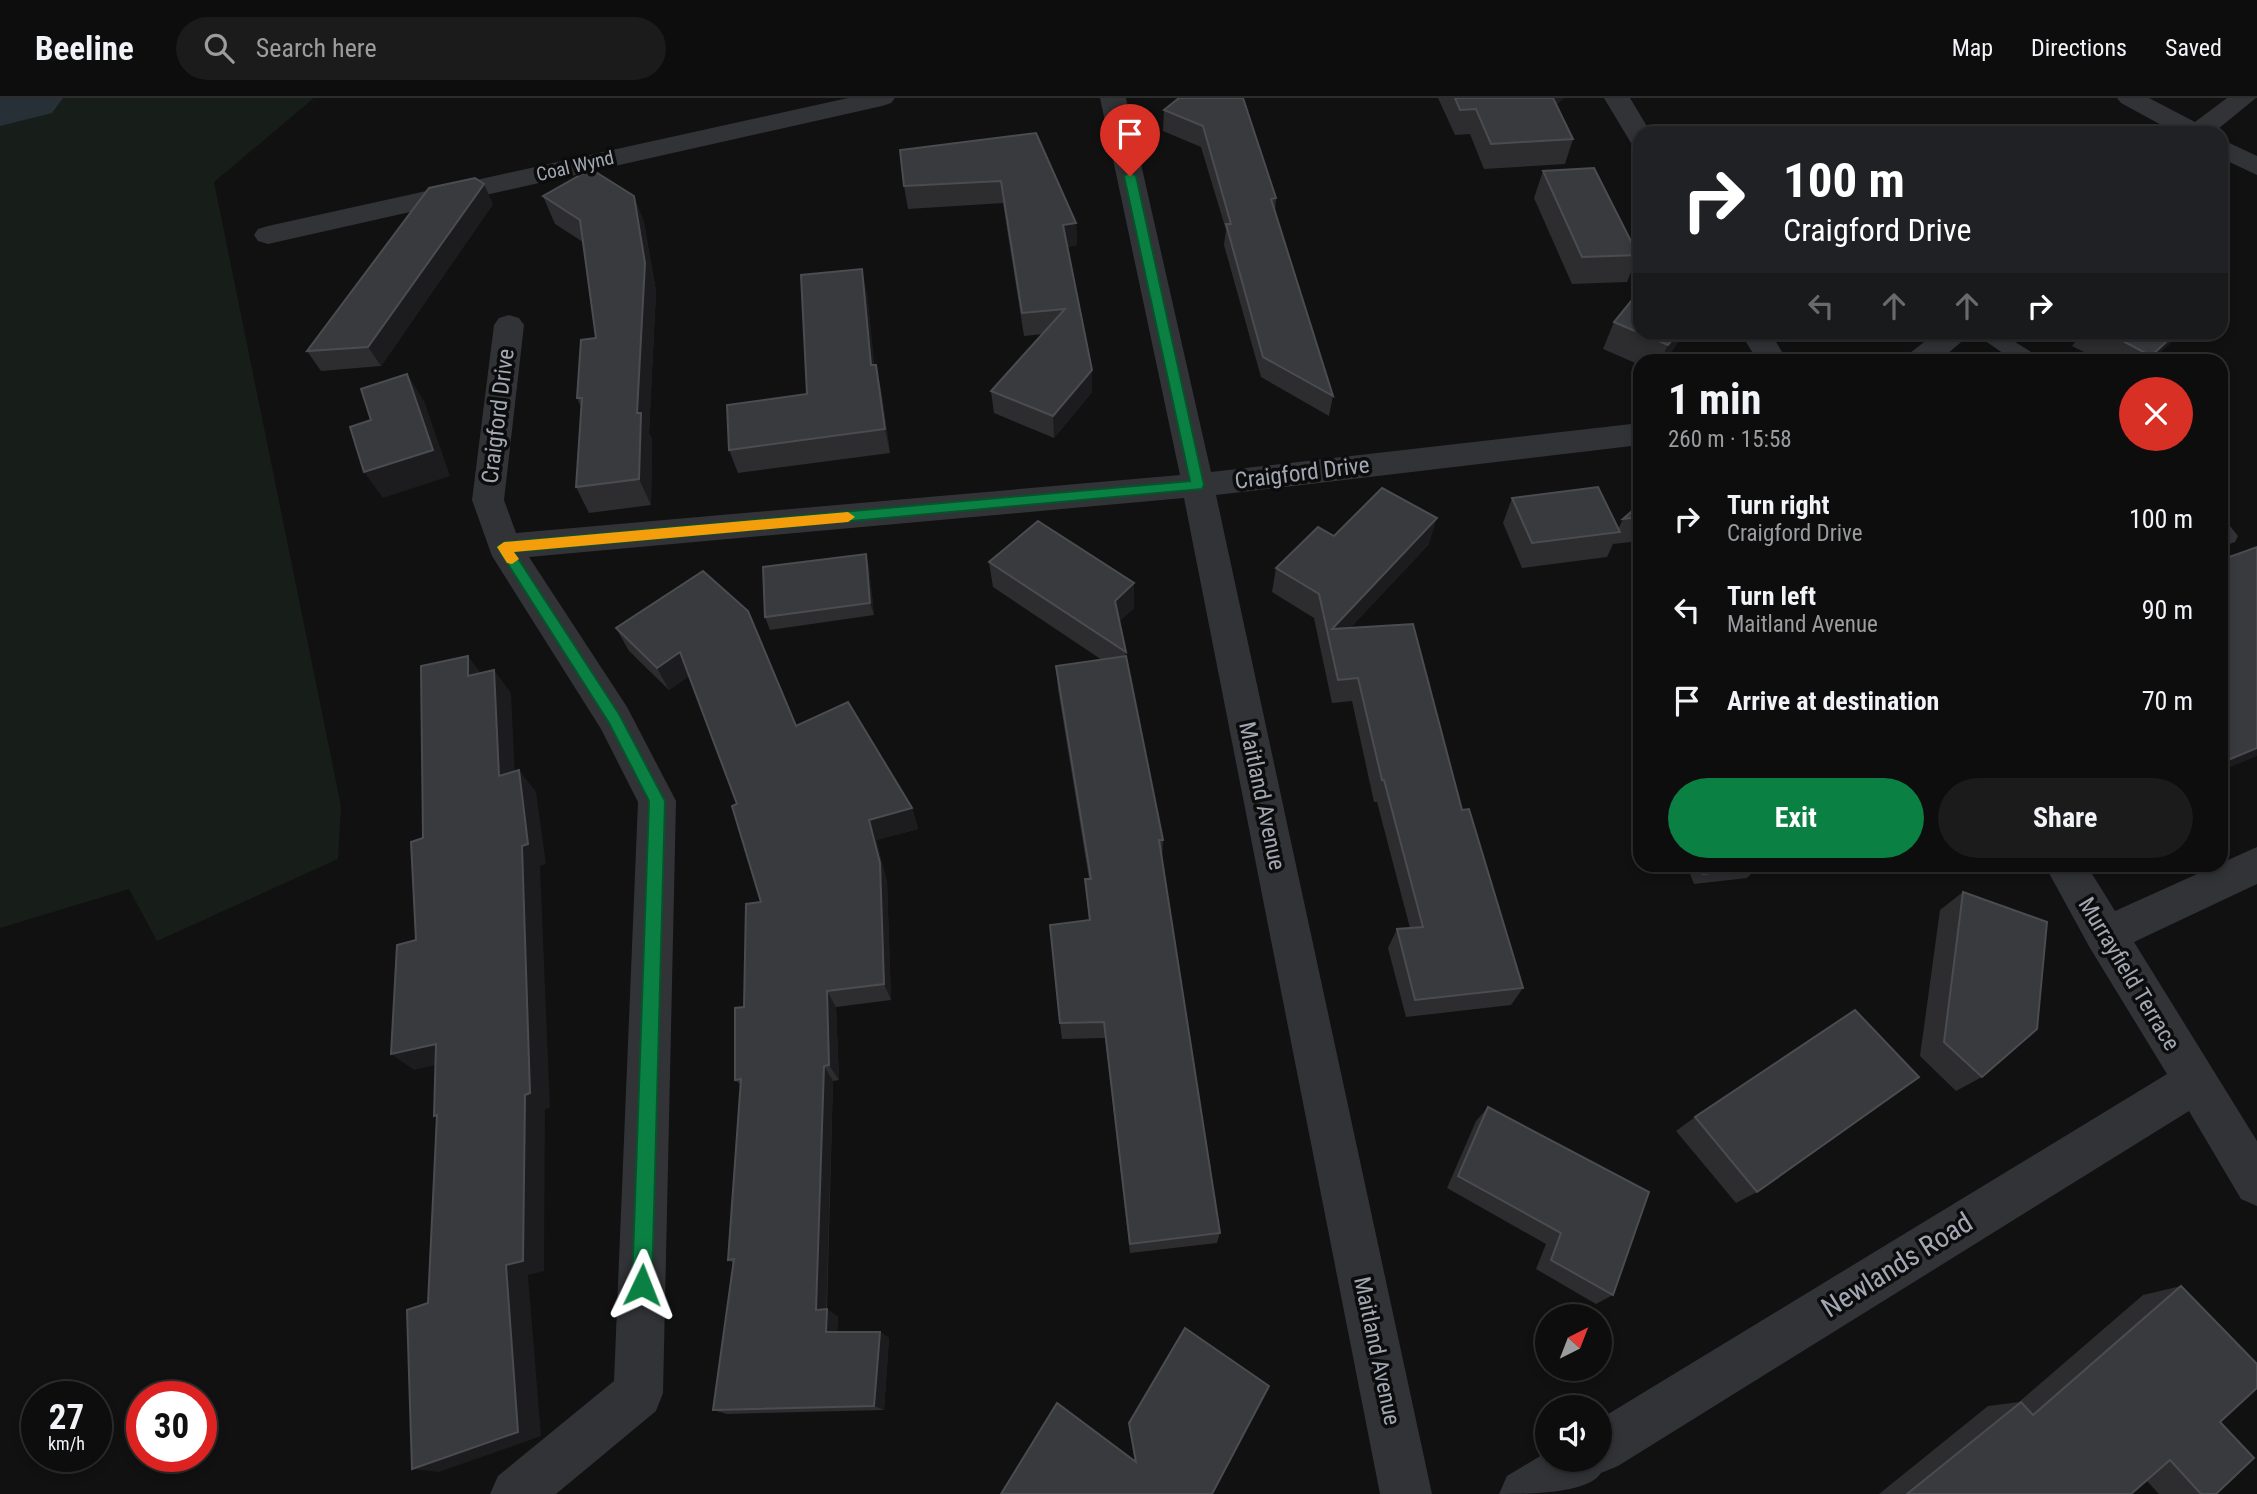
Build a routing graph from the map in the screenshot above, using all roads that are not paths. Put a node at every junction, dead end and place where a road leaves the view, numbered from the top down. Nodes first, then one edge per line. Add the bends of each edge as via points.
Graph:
1 (882, 98) edge
2 (1113, 98) edge
3 (1617, 98) edge
4 (2130, 98) edge
5 (2243, 98) edge
6 (1634, 126) edge
7 (2183, 126) edge
8 (2205, 126) edge
9 (2228, 151) edge
10 (2257, 167) edge
11 (268, 235) dead end
12 (509, 325) dead end
13 (1947, 340) edge
14 (1995, 340) edge
15 (1929, 354) edge
16 (2018, 354) edge
17 (1633, 435) edge
18 (1198, 485) junction
19 (504, 547) junction
20 (2257, 865) edge
21 (2069, 872) edge
22 (2105, 935) junction
23 (2195, 1082) junction
24 (2257, 1183) edge
25 (1612, 1441) edge
26 (1561, 1472) edge
27 (516, 1494) edge
28 (1406, 1494) edge
29 (1525, 1494) edge

1 - 11 street, Coal Wynd
2 - 18 street, Maitland Avenue
3 - 6 street
4 - 7 street
5 - 8 street
9 - 10 street
12 - 19 street, Craigford Drive via 488,500
13 - 15 street
14 - 16 lane
17 - 18 street, Craigford Drive
18 - 19 street, Craigford Drive
18 - 28 street, Maitland Avenue
19 - 27 street, Craigford Drive via 614,718 657,801 638,1393
20 - 22 street
21 - 22 street, Murrayfield Terrace
22 - 23 street, Murrayfield Terrace
23 - 24 street, Murrayfield Terrace
23 - 25 street, Newlands Road
26 - 29 street

